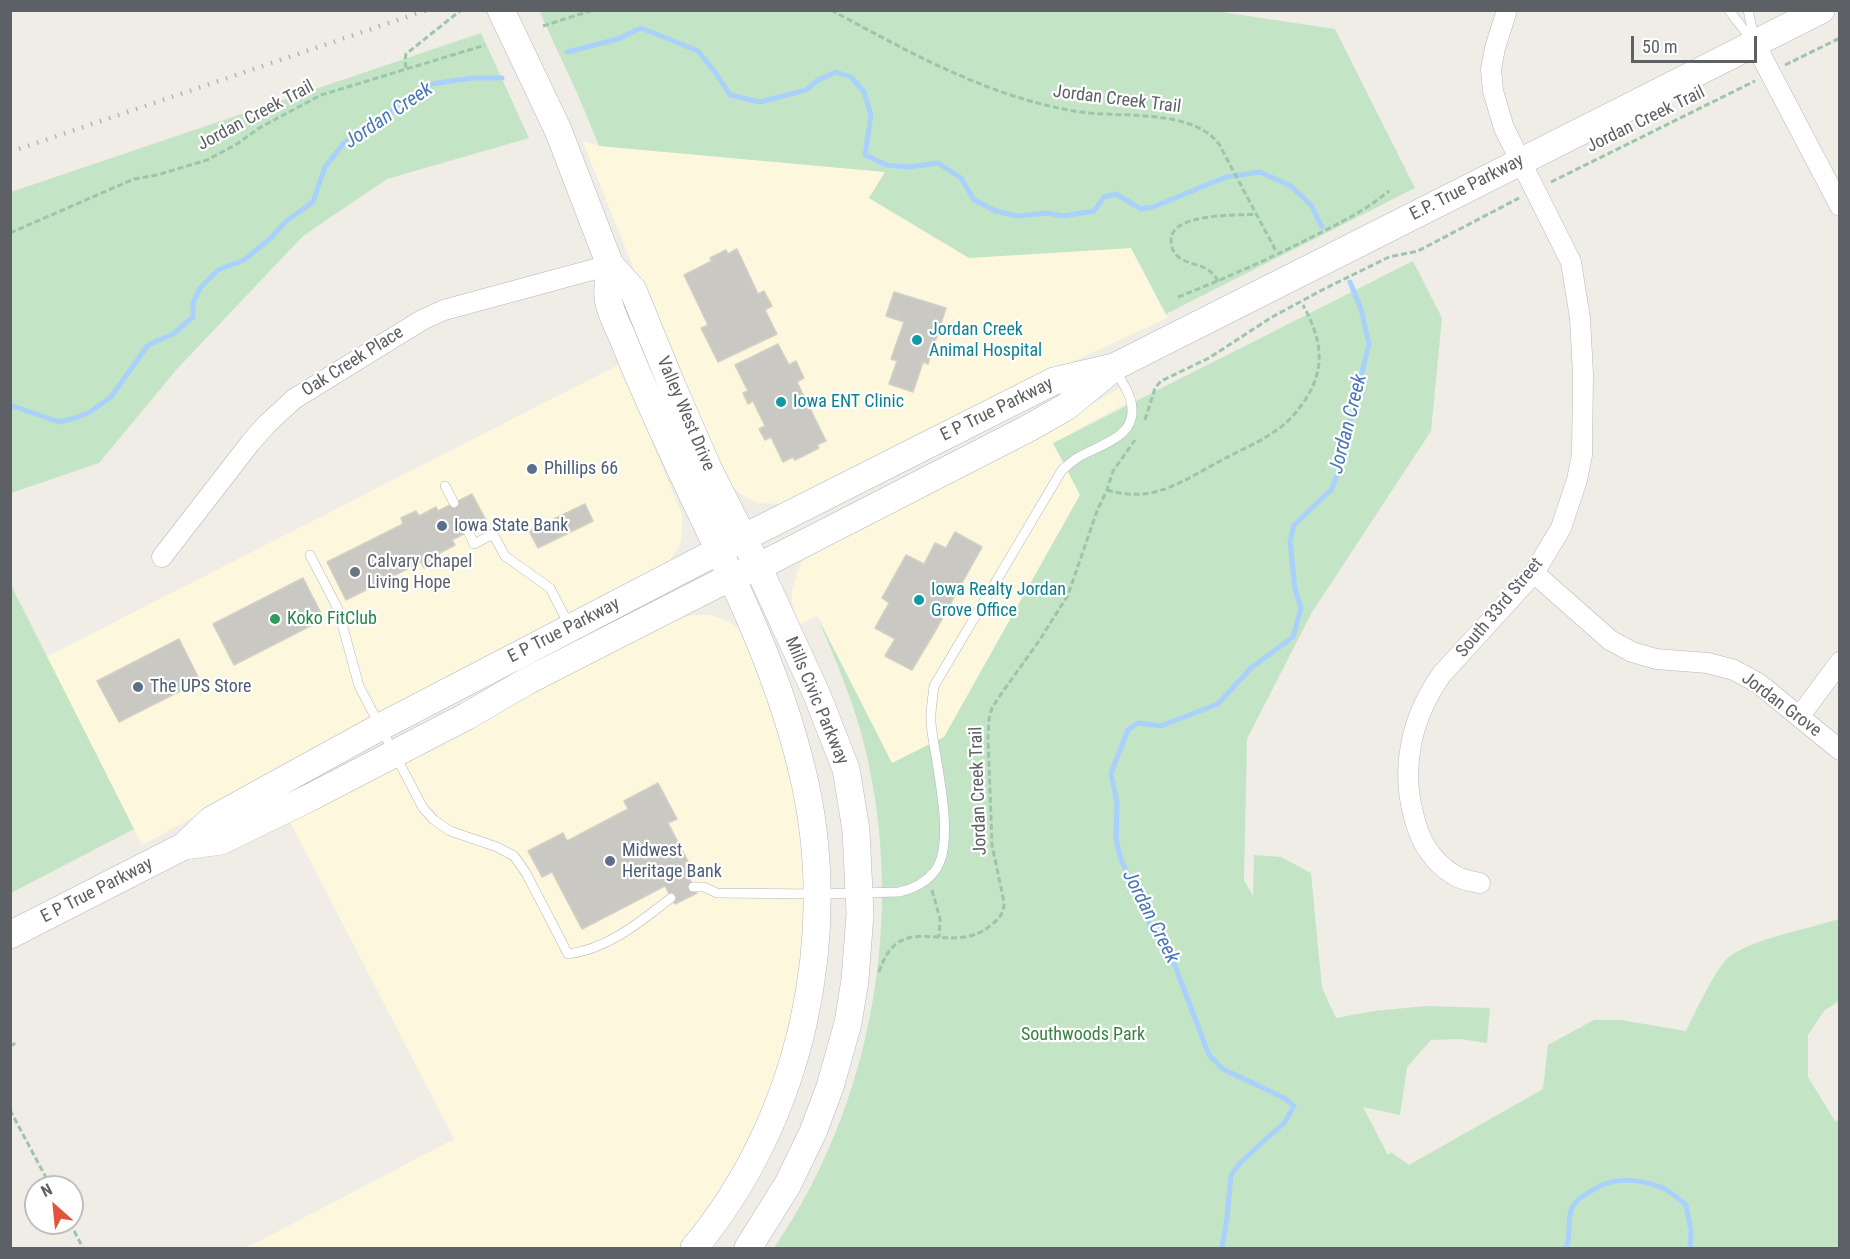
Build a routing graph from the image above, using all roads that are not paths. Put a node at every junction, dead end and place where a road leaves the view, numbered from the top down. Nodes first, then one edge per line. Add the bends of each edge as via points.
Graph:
1 (501, 10) edge
2 (1507, 10) edge
3 (1729, 10) edge
4 (1748, 10) edge
5 (1821, 10) edge
6 (1755, 44) junction
7 (1520, 161) junction
8 (1839, 206) edge
9 (610, 265) junction
10 (1114, 367) junction
11 (445, 486) dead end
12 (454, 503) dead end
13 (468, 531) dead end
14 (743, 538) junction
15 (720, 551) junction
16 (310, 555) dead end
17 (162, 557) dead end
18 (758, 567) junction
19 (1534, 573) junction
20 (731, 577) junction
21 (571, 628) junction
22 (1839, 662) edge
23 (1799, 717) junction
24 (380, 727) junction
25 (1839, 750) edge
26 (394, 754) junction
27 (184, 846) junction
28 (1480, 883) dead end
29 (693, 887) dead end
30 (860, 892) junction
31 (817, 894) junction
32 (671, 898) dead end
33 (10, 935) edge
34 (694, 1248) edge
35 (748, 1248) edge

1 - 9 main road, Valley West Drive via 558,130
2 - 7 street, South 33rd Street via 1494,48 1492,91
3 - 6 lane
4 - 6 lane
5 - 6 main road, E.P. True Parkway
6 - 7 main road, E.P. True Parkway
6 - 8 street
7 - 10 main road, E.P. True Parkway
7 - 19 street, South 33rd Street via 1571,262 1583,374 1582,455 1577,480 1561,528
9 - 14 main road, Valley West Drive via 633,290 699,448
9 - 15 main road, Valley West Drive via 608,298 649,399
9 - 17 street, Oak Creek Place via 444,310 294,399 256,436
10 - 14 main road, E P True Parkway via 1054,381
10 - 18 main road, E P True Parkway via 1066,407 1027,429
10 - 30 lane via 1131,401 1133,414 1129,424 1112,440 1062,470 934,686 930,719 945,831 935,871 910,889
11 - 12 lane
13 - 21 lane via 474,544 493,534 505,556 550,588
14 - 15 main road, E P True Parkway
14 - 18 main road, Valley West Drive
15 - 20 main road, Valley West Drive
15 - 21 main road, E P True Parkway
16 - 24 lane via 338,609 360,686
18 - 20 main road, E P True Parkway
18 - 30 main road, Mills Civic Parkway via 846,769 856,830
19 - 23 street, Jordan Grove via 1617,644 1656,659 1708,663 1734,670 1758,683
19 - 28 street, South 33rd Street via 1432,687 1418,718 1407,767 1409,801 1423,845 1437,863 1456,877
20 - 26 main road, E P True Parkway
20 - 31 main road, Mills Civic Parkway via 767,658 802,770 815,843
21 - 24 main road, E P True Parkway
22 - 23 street
23 - 25 street, Jordan Grove
24 - 26 lane
24 - 27 main road, E P True Parkway via 211,820
26 - 27 main road, E P True Parkway via 221,842
26 - 32 lane via 423,808 434,820 450,831 514,856 568,954 616,938
27 - 33 main road, E P True Parkway
29 - 31 lane via 717,893
30 - 31 lane
30 - 35 main road, Mills Civic Parkway via 859,937 848,1023 830,1087 799,1164
31 - 34 main road, Mills Civic Parkway via 809,997 789,1075 755,1155 734,1193

